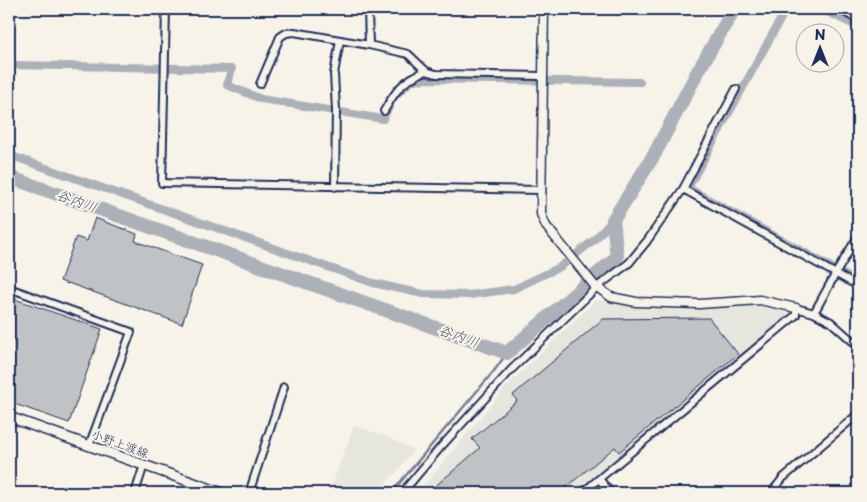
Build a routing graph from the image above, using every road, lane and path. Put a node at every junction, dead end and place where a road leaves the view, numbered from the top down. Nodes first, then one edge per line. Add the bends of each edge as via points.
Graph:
1 (166, 9) edge
2 (368, 9) edge
3 (544, 9) edge
4 (839, 9) edge
5 (858, 20) edge
6 (340, 40) junction
7 (369, 45) junction
8 (426, 71) junction
9 (543, 76) junction
10 (260, 84) dead end
11 (736, 89) dead end
12 (384, 111) dead end
13 (335, 187) junction
14 (683, 189) junction
15 (541, 190) junction
16 (858, 236) edge
17 (836, 274) junction
18 (596, 286) junction
19 (858, 286) edge
20 (9, 288) edge
21 (796, 308) junction
22 (814, 313) junction
23 (858, 346) edge
24 (284, 387) dead end
25 (858, 414) edge
26 (9, 417) edge
27 (89, 446) junction
28 (144, 466) junction
29 (599, 479) junction
30 (135, 493) edge
31 (222, 493) edge
32 (249, 493) edge
33 (402, 493) edge
34 (582, 493) edge
35 (612, 493) edge
36 (771, 493) edge

1 - 13 street via 162,183
2 - 7 street
3 - 9 street
4 - 5 street
6 - 7 street
6 - 10 street via 286,33 280,37
6 - 13 street via 334,74
7 - 8 street via 408,54
8 - 9 street via 436,74
8 - 12 street via 402,84
9 - 15 street
11 - 14 street
13 - 15 street
14 - 17 street
14 - 18 street via 629,263
15 - 18 street via 541,214 546,226
16 - 17 street
17 - 19 street
17 - 22 street
18 - 21 street via 611,297 636,302 699,304 760,300
18 - 33 street via 511,370
20 - 27 street via 131,332
21 - 22 street
21 - 29 street via 796,315
22 - 23 street via 831,322
24 - 32 street
25 - 36 street via 783,478
26 - 27 main road, 小野上渡線
27 - 28 main road, 小野上渡線
28 - 30 street
28 - 31 main road, 小野上渡線
29 - 34 street
29 - 35 street

